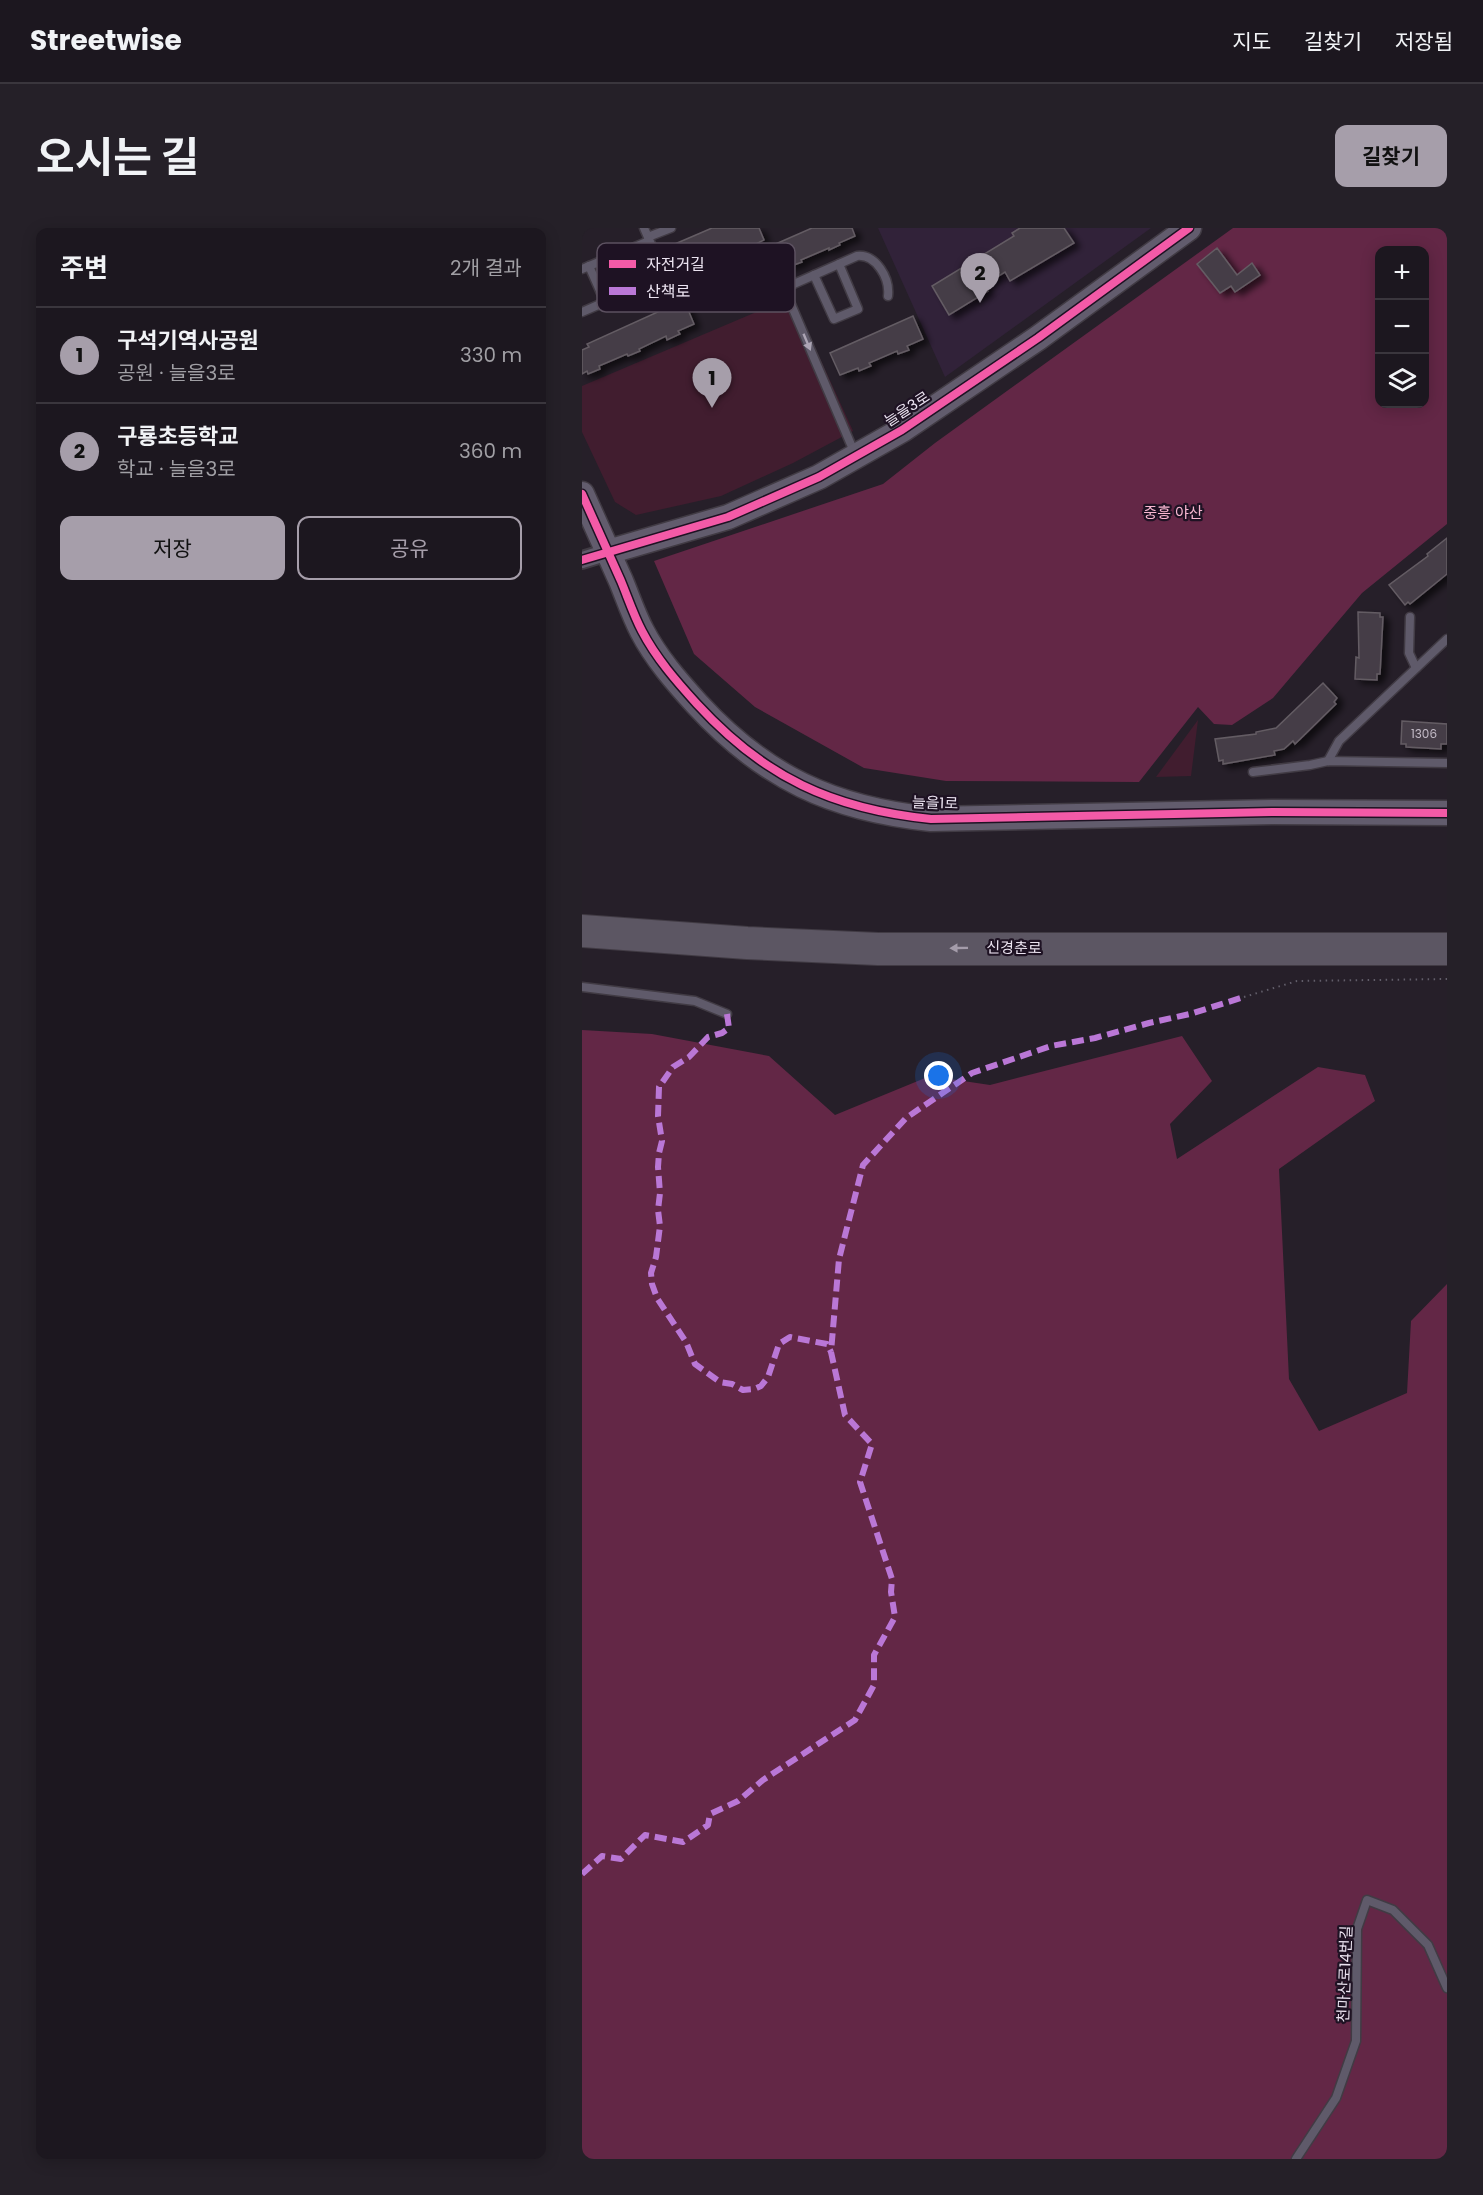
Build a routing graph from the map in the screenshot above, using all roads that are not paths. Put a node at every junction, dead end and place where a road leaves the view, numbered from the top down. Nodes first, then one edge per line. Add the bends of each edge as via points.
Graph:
1 (644, 228) edge
2 (670, 228) edge
3 (1189, 228) edge
4 (649, 239) junction
5 (640, 243) edge
6 (651, 243) edge
7 (839, 264) junction
8 (586, 267) edge
9 (814, 275) junction
10 (795, 283) edge
11 (597, 287) edge
12 (888, 296) dead end
13 (597, 305) edge
14 (582, 312) edge
15 (794, 312) edge
16 (856, 456) junction
17 (582, 494) edge
18 (608, 552) junction
19 (582, 560) edge
20 (1410, 617) dead end
21 (1447, 639) edge
22 (1416, 668) junction
23 (1328, 761) junction
24 (1447, 763) edge
25 (1253, 772) dead end
26 (1447, 813) edge
27 (582, 931) edge
28 (1447, 949) edge
29 (582, 952) edge
30 (1206, 959) junction
31 (1447, 968) edge
32 (582, 987) edge
33 (727, 1014) dead end
34 (1447, 1988) edge
35 (1296, 2159) edge

1 - 4 lane
2 - 4 lane
3 - 16 street, 늘을3로 via 1038,339 902,430
4 - 5 lane
4 - 6 lane
7 - 9 lane
7 - 9 lane via 858,309 834,319
7 - 12 lane via 857,256 866,255 874,260 889,287
8 - 11 lane
9 - 10 lane
13 - 14 lane
15 -> 16 lane
16 - 18 street, 늘을3로 via 819,477 728,517
17 - 18 street, 늘을1로
18 - 19 street
18 - 26 street, 늘을1로 via 642,632 676,682 717,727 789,779 863,808 931,819 1274,812
20 - 22 lane via 1409,653
21 - 22 lane
22 - 23 lane via 1339,741
23 - 24 lane
23 - 25 lane
30 -> 27 highway, 신경춘로 via 735,943
28 - 30 highway, 신경춘로
29 - 30 highway, 신경춘로 via 804,966
30 - 31 highway, 신경춘로
32 - 33 lane via 694,1001
34 - 35 lane, 천마산로14번길 via 1428,1945 1393,1910 1367,1900 1357,1929 1356,2041 1336,2098

